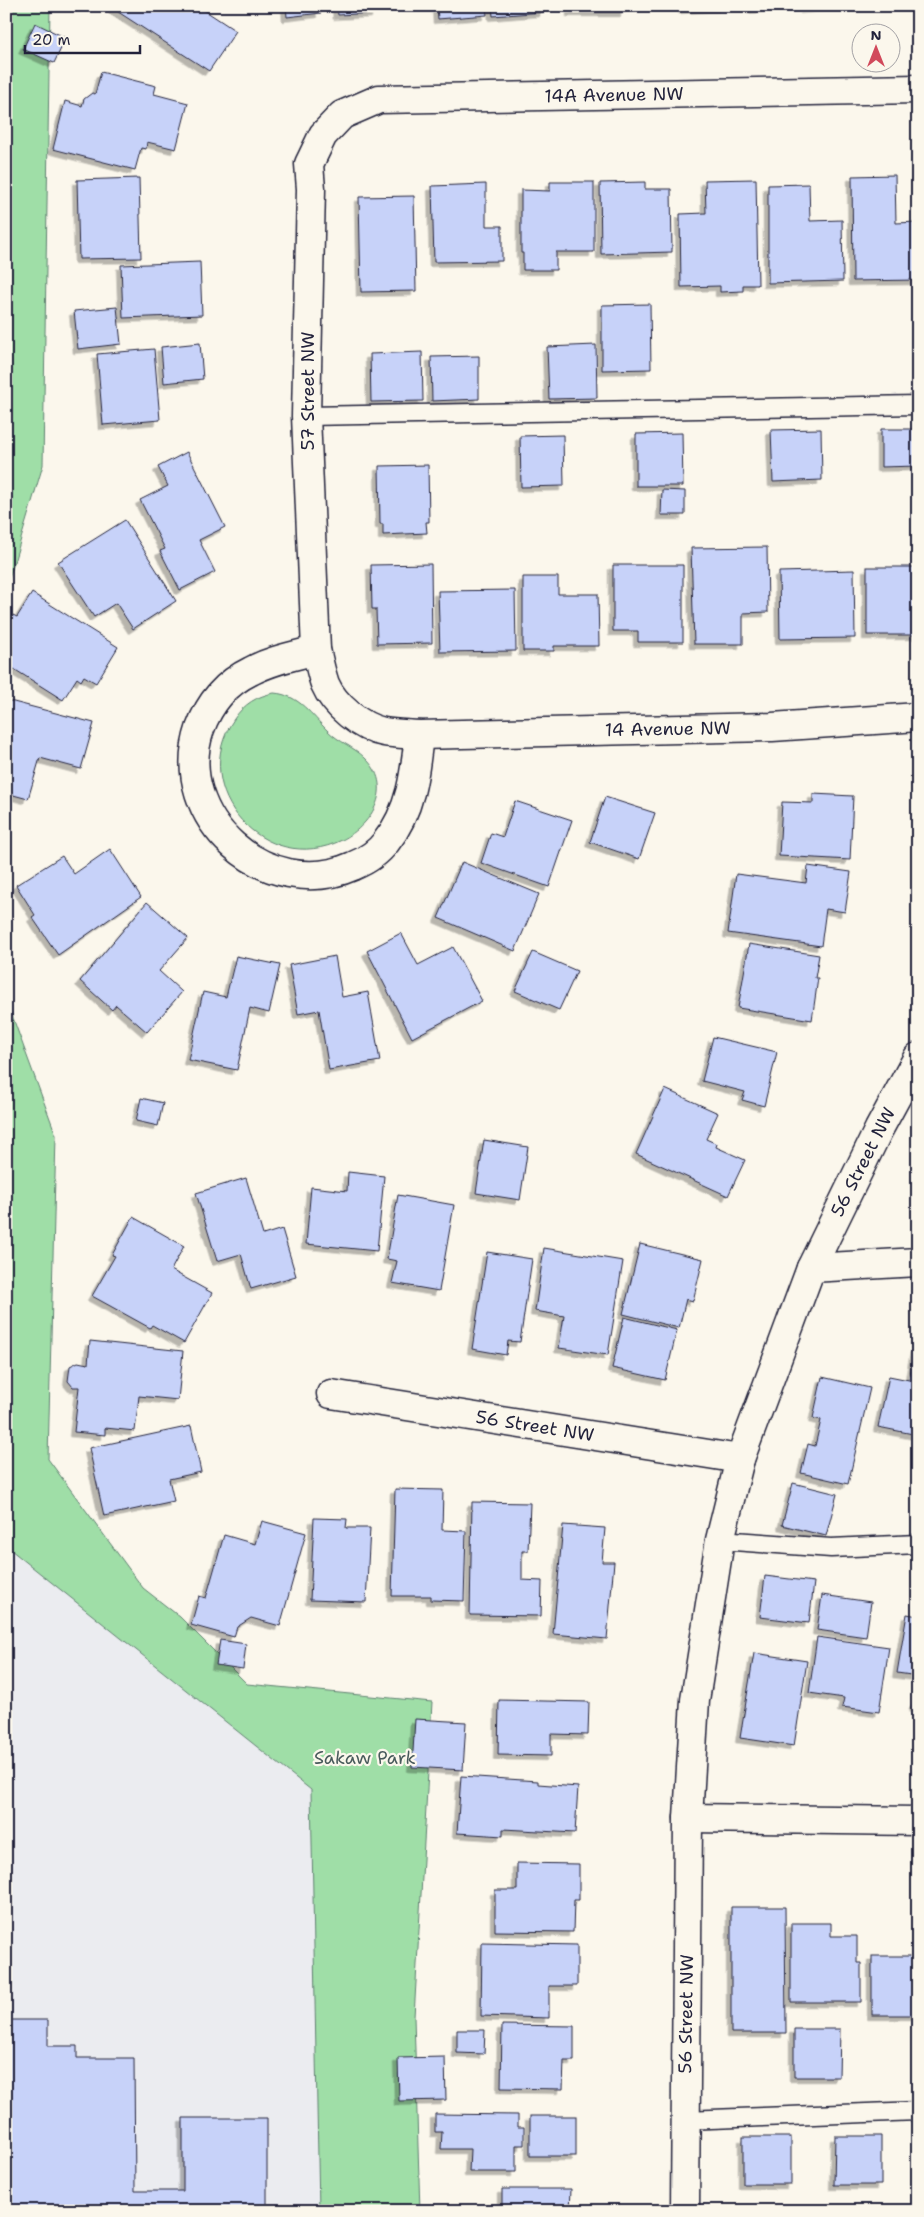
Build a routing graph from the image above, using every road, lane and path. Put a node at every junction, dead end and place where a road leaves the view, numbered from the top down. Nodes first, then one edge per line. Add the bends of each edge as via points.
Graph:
1 (918, 89) edge
2 (323, 135) joint
3 (918, 405) edge
4 (306, 416) junction
5 (316, 650) junction
6 (918, 716) edge
7 (382, 732) joint
8 (419, 735) junction
9 (918, 1058) edge
10 (918, 1262) edge
11 (811, 1268) junction
12 (331, 1394) dead end
13 (740, 1458) junction
14 (720, 1540) junction
15 (918, 1544) edge
16 (688, 1818) junction
17 (918, 1821) edge
18 (918, 2111) edge
19 (685, 2120) junction
20 (685, 2211) edge

1 - 2 street, 14A Avenue NW via 380,99 342,114
2 - 4 street, 57 Street NW via 309,164
3 - 4 lane
4 - 5 street, 57 Street NW
5 - 7 street, 57 Street NW via 325,685 337,702 356,719
5 - 8 street via 249,671 209,706 194,756 196,788 204,807 232,845 252,860 286,873 324,876 370,857 386,843 409,801
6 - 8 street, 14 Avenue NW via 772,727
7 - 8 street, 14 Avenue NW
9 - 11 street, 56 Street NW via 879,1129
10 - 11 street
11 - 13 street, 56 Street NW
12 - 13 street, 56 Street NW
13 - 14 street, 56 Street NW
14 - 15 lane via 831,1548
14 - 16 street, 56 Street NW via 695,1700
16 - 17 street
16 - 19 street, 56 Street NW
18 - 19 lane
19 - 20 street, 56 Street NW

